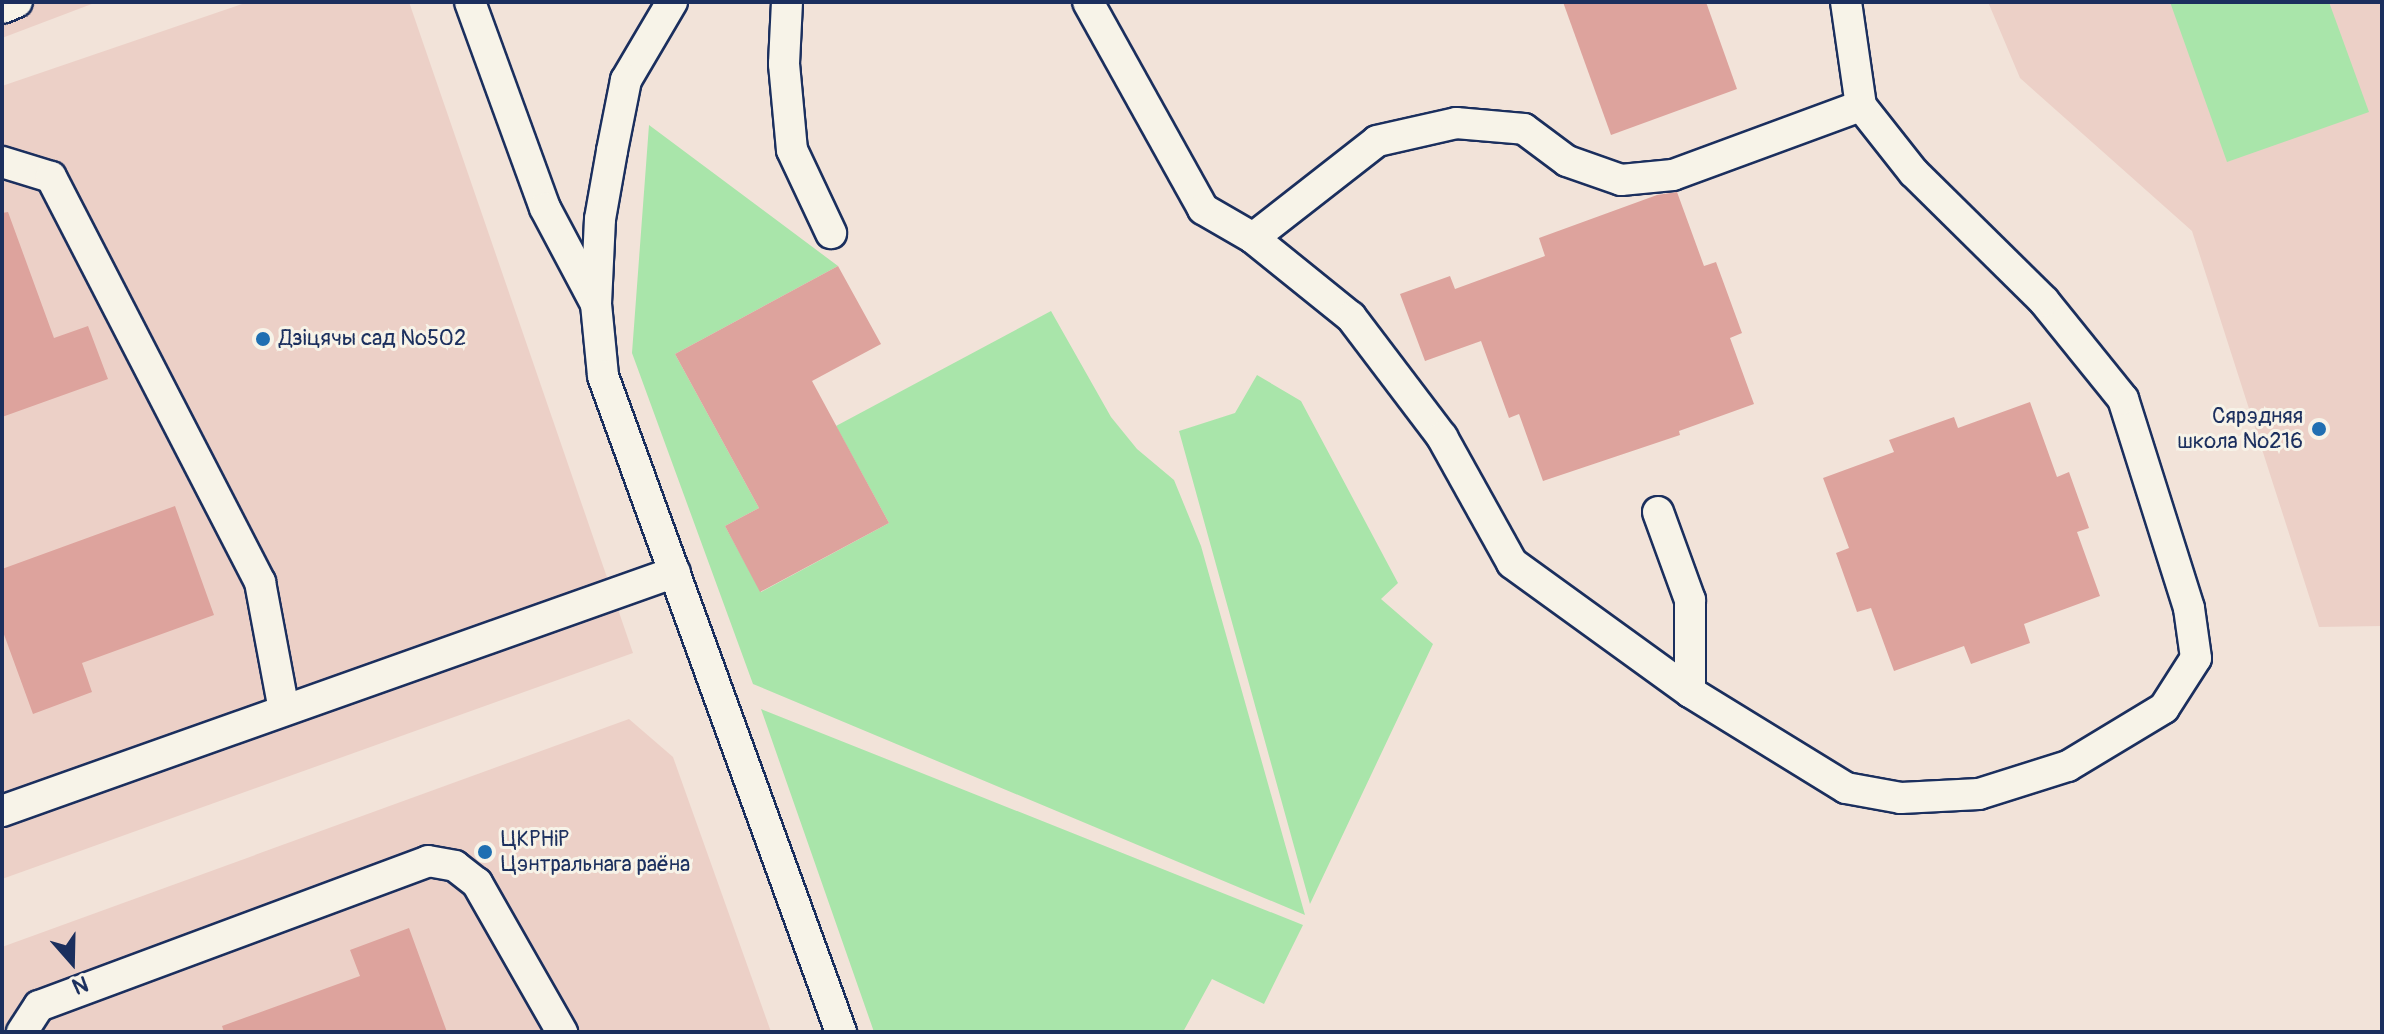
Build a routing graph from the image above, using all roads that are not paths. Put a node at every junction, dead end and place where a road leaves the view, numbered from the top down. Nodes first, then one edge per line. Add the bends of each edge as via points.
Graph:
1 (17, 2) edge
2 (470, 2) edge
3 (672, 2) edge
4 (787, 2) edge
5 (1088, 2) edge
6 (1846, 2) edge
7 (2, 8) edge
8 (1861, 106) junction
9 (2, 162) edge
10 (831, 233) dead end
11 (1253, 238) junction
12 (596, 304) junction
13 (1658, 512) dead end
14 (675, 572) junction
15 (1690, 692) junction
16 (284, 710) junction
17 (2, 811) edge
18 (22, 1032) edge
19 (562, 1032) edge
20 (841, 1032) edge

1 - 7 lane
2 - 12 lane via 545,208
3 - 12 lane via 626,80 600,219
4 - 10 lane via 784,64 792,150
5 - 11 lane via 1203,209
6 - 8 lane
8 - 11 lane via 1673,175 1621,180 1567,161 1524,129 1456,123 1377,141
8 - 15 lane via 1914,173 2054,311 2123,399 2189,608 2196,658 2164,708 2068,766 1979,794 1901,798 1846,788
9 - 16 lane via 51,177 260,582
11 - 15 lane via 1351,317 1442,437 1512,563
12 - 14 lane via 603,376
13 - 15 lane via 1690,600
14 - 16 lane
14 - 20 lane
16 - 17 lane
18 - 19 lane via 39,1006 428,861 455,866 477,883

